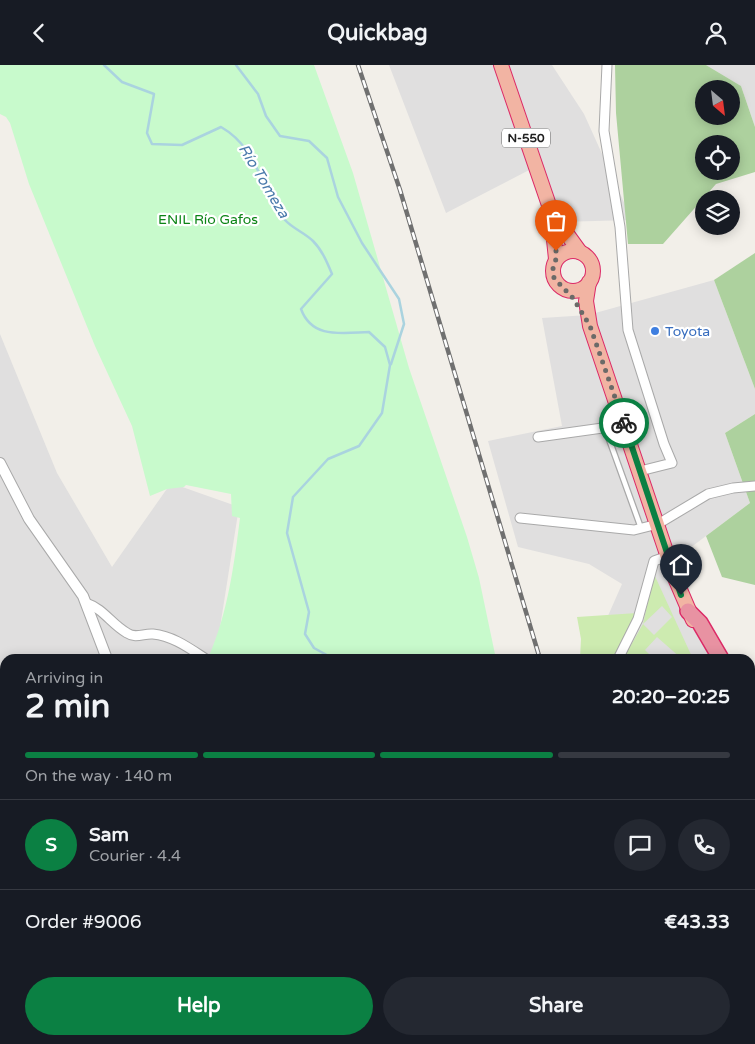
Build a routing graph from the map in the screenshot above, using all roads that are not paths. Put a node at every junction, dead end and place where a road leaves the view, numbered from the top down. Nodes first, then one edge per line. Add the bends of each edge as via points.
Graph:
1 (501, 65) edge
2 (606, 65) edge
3 (551, 211) junction
4 (580, 252) junction
5 (556, 259) junction
6 (589, 282) junction
7 (565, 290) junction
8 (590, 326) junction
9 (624, 425) junction
10 (605, 428) junction
11 (538, 437) dead end
12 (0, 463) edge
13 (640, 471) junction
14 (755, 487) edge
15 (520, 517) dead end
16 (658, 524) junction
17 (642, 529) junction
18 (668, 556) junction
19 (86, 603) junction
20 (688, 611) junction
21 (105, 654) edge
22 (198, 654) edge
23 (620, 654) edge
24 (710, 654) edge
25 (718, 654) edge

1 - 3 highway, N-550
2 - 13 street via 604,131 620,227 628,330 672,463
3 - 4 highway, N-550
3 - 5 highway, N-550
4 - 5 highway via 566,252
4 - 6 highway, N-550 via 592,263 593,276
5 - 7 highway, N-550 via 554,278
6 - 7 highway via 579,290
6 - 8 highway, N-550 via 586,301
7 - 8 highway, N-550
8 - 9 highway, N-550
9 - 10 street
9 - 13 highway, N-550
10 - 11 street
10 - 17 lane
12 - 19 street via 29,519
13 - 16 highway, N-550
14 - 16 street via 708,494
15 - 17 street
16 - 17 street
16 - 18 highway, N-550
18 - 20 highway, N-550
18 - 23 street via 654,561 638,619
19 - 21 street
19 - 22 street via 99,607 127,633 139,637 152,633 174,639
20 - 24 highway, N-550
20 - 25 highway via 700,623

